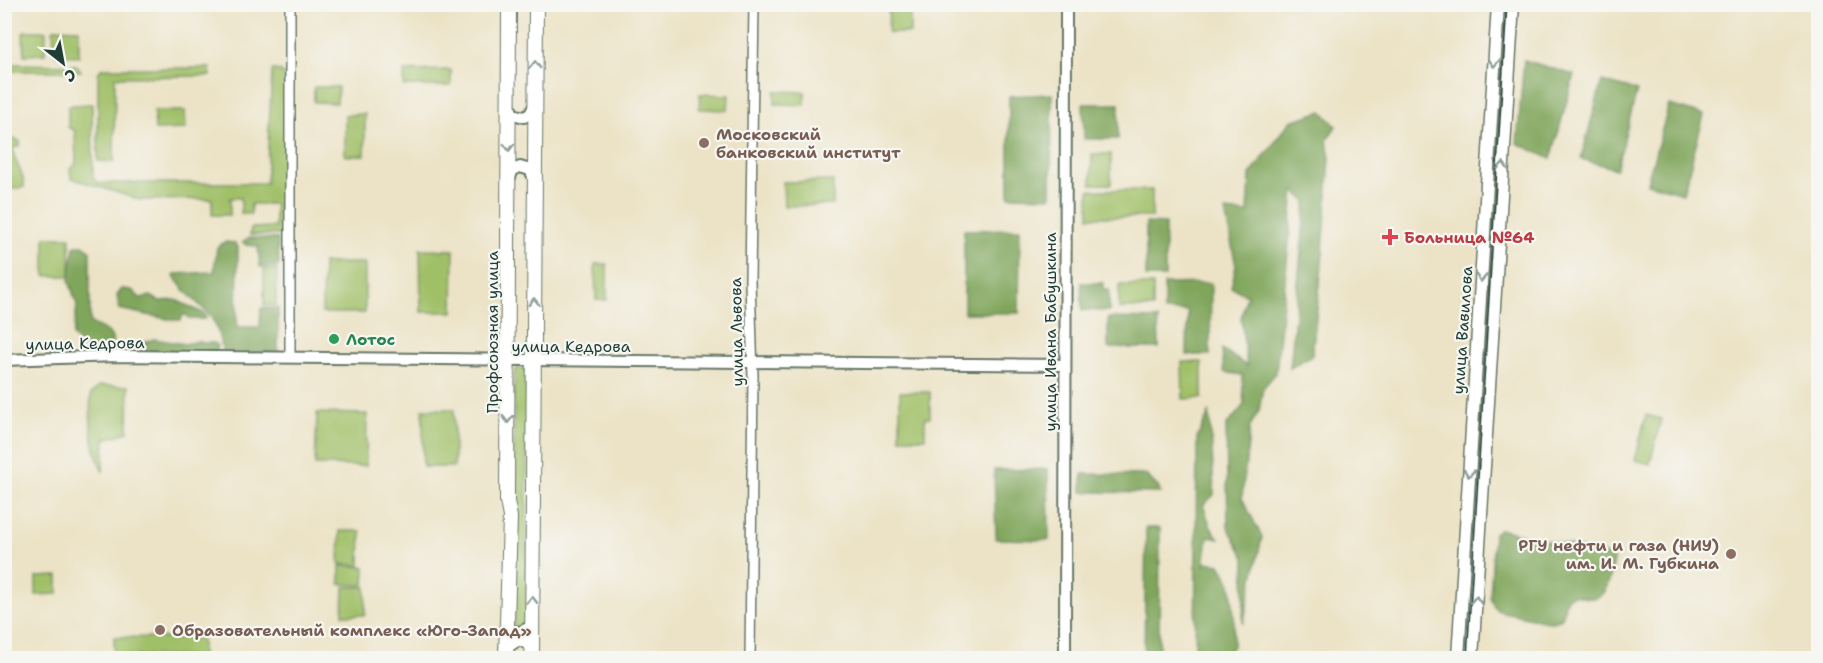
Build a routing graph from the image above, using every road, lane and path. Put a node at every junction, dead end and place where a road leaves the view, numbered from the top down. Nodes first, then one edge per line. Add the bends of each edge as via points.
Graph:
1 (290, 4) edge
2 (509, 4) edge
3 (536, 4) edge
4 (754, 4) edge
5 (1066, 4) edge
6 (1498, 4) edge
7 (1513, 4) edge
8 (509, 104) junction
9 (535, 104) junction
10 (508, 180) junction
11 (535, 180) junction
12 (290, 357) junction
13 (4, 360) edge
14 (509, 360) junction
15 (535, 360) junction
16 (752, 361) junction
17 (1065, 365) junction
18 (532, 626) junction
19 (506, 627) junction
20 (506, 652) edge
21 (532, 653) edge
22 (750, 658) edge
23 (1065, 658) edge
24 (1458, 658) edge
25 (1472, 658) edge

1 - 12 street
2 - 8 main road, Профсоюзная улица
9 -> 3 main road
4 - 16 street, улица Львова
5 - 17 street, улица Ивана Бабушкина
6 -> 24 main road, улица Вавилова
25 -> 7 main road, улица Вавилова
8 - 9 street via 513,114 520,117 530,114
8 -> 10 main road, Профсоюзная улица
9 - 11 main road
10 - 11 street via 513,170 524,167
10 - 14 main road, Профсоюзная улица
15 -> 11 main road
12 - 13 street, улица Кедрова
12 - 14 street, улица Кедрова
14 - 15 street, улица Кедрова
14 -> 19 main road, Профсоюзная улица
15 - 16 street, улица Кедрова
18 -> 15 main road
16 - 17 street, улица Кедрова
16 - 22 street, улица Львова
17 - 23 street, улица Ивана Бабушкина
18 - 19 street via 518,633
18 - 21 main road
19 - 20 main road, Профсоюзная улица
20 - 21 main road via 519,639 527,642

